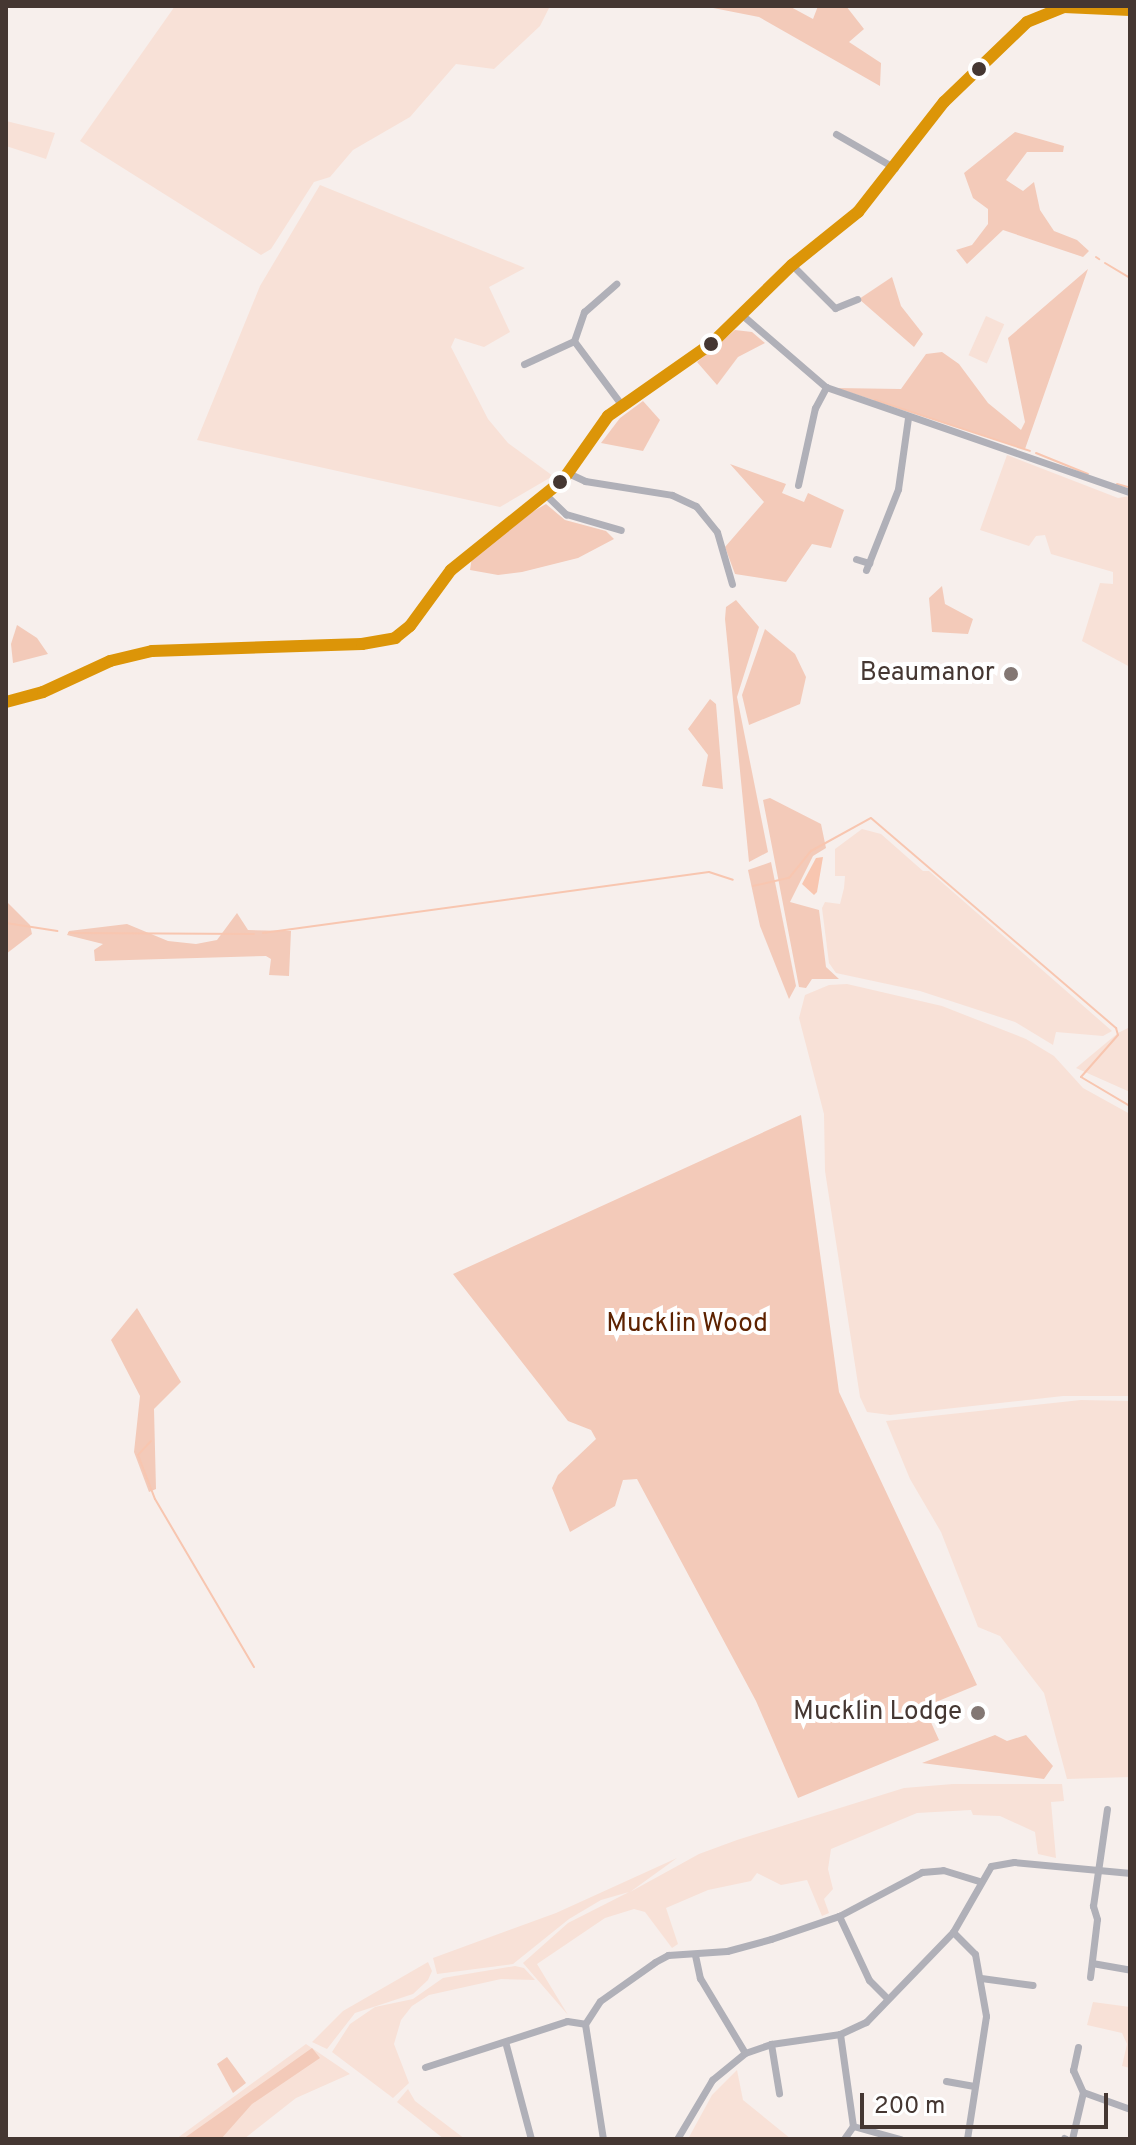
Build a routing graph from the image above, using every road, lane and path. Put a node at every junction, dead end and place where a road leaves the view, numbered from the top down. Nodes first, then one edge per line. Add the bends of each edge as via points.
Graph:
1 (1064, 7) edge
2 (1040, 10) edge
3 (1130, 10) edge
4 (836, 134) dead end
5 (895, 168) junction
6 (792, 265) junction
7 (616, 284) dead end
8 (606, 292) junction
9 (857, 299) dead end
10 (614, 302) dead end
11 (741, 314) junction
12 (574, 341) junction
13 (531, 346) dead end
14 (535, 356) junction
15 (524, 364) dead end
16 (826, 387) junction
17 (621, 404) junction
18 (908, 418) junction
19 (568, 473) junction
20 (798, 485) dead end
21 (1130, 492) edge
22 (546, 495) junction
23 (621, 530) dead end
24 (856, 559) dead end
25 (732, 584) dead end
26 (6, 702) edge
27 (1104, 1812) dead end
28 (1100, 1869) junction
29 (1130, 1873) edge
30 (979, 1881) junction
31 (839, 1916) junction
32 (953, 1932) junction
33 (695, 1955) junction
34 (1092, 1963) junction
35 (1011, 1969) dead end
36 (1130, 1970) edge
37 (1090, 1977) dead end
38 (981, 1978) junction
39 (1008, 1979) junction
40 (1033, 1985) dead end
41 (887, 1998) junction
42 (879, 2008) junction
43 (888, 2017) dead end
44 (585, 2024) junction
45 (840, 2034) junction
46 (771, 2044) junction
47 (506, 2045) junction
48 (1078, 2047) dead end
49 (431, 2052) dead end
50 (745, 2053) junction
51 (434, 2062) junction
52 (1074, 2062) junction
53 (1085, 2064) dead end
54 (425, 2067) dead end
55 (946, 2081) dead end
56 (973, 2086) junction
57 (1083, 2092) junction
58 (779, 2093) dead end
59 (1130, 2109) edge
60 (853, 2126) junction
61 (531, 2139) edge
62 (603, 2139) edge
63 (677, 2139) edge
64 (844, 2139) edge
65 (900, 2139) edge
66 (967, 2139) edge
67 (1072, 2139) edge

1 - 2 street
1 - 3 street
2 - 5 street via 944,102
4 - 5 street
5 - 6 street via 858,212
6 - 9 street via 835,308
6 - 11 street
7 - 8 street
8 - 10 street
8 - 12 street via 584,312
11 - 16 street
11 - 17 street via 711,344
12 - 14 street
12 - 17 street
13 - 14 street
14 - 15 street
16 - 18 street
16 - 20 street via 815,408
17 - 19 street via 596,428
18 - 21 street
18 - 24 street via 898,489 868,566
19 - 22 street
19 - 25 street via 585,481 672,495 696,506 717,532
22 - 23 street via 566,514
22 - 26 street via 451,570 395,638 362,644 152,651 110,661 43,692
27 - 28 street
28 - 29 street
28 - 30 street via 1000,1863
28 - 34 street
30 - 31 street via 943,1870 922,1872
30 - 32 street
31 - 33 street via 771,1939
31 - 41 street via 869,1980
32 - 38 street via 968,1943
32 - 41 street
33 - 44 street via 668,1955 655,1962 600,2001
33 - 50 street via 700,1978
34 - 36 street
34 - 37 street
35 - 39 street
38 - 39 street
38 - 56 street via 986,2016
39 - 40 street
41 - 42 street
42 - 43 street
42 - 45 street via 866,2022
44 - 47 street via 567,2021
44 - 62 street
45 - 46 street
45 - 60 street
46 - 50 street
46 - 58 street
47 - 51 street
47 - 61 street
48 - 52 street
49 - 51 street
50 - 63 street via 703,2091
51 - 54 street
52 - 53 street
52 - 57 street
55 - 56 street
56 - 66 street
57 - 59 street
57 - 67 street
60 - 64 street
60 - 65 street

